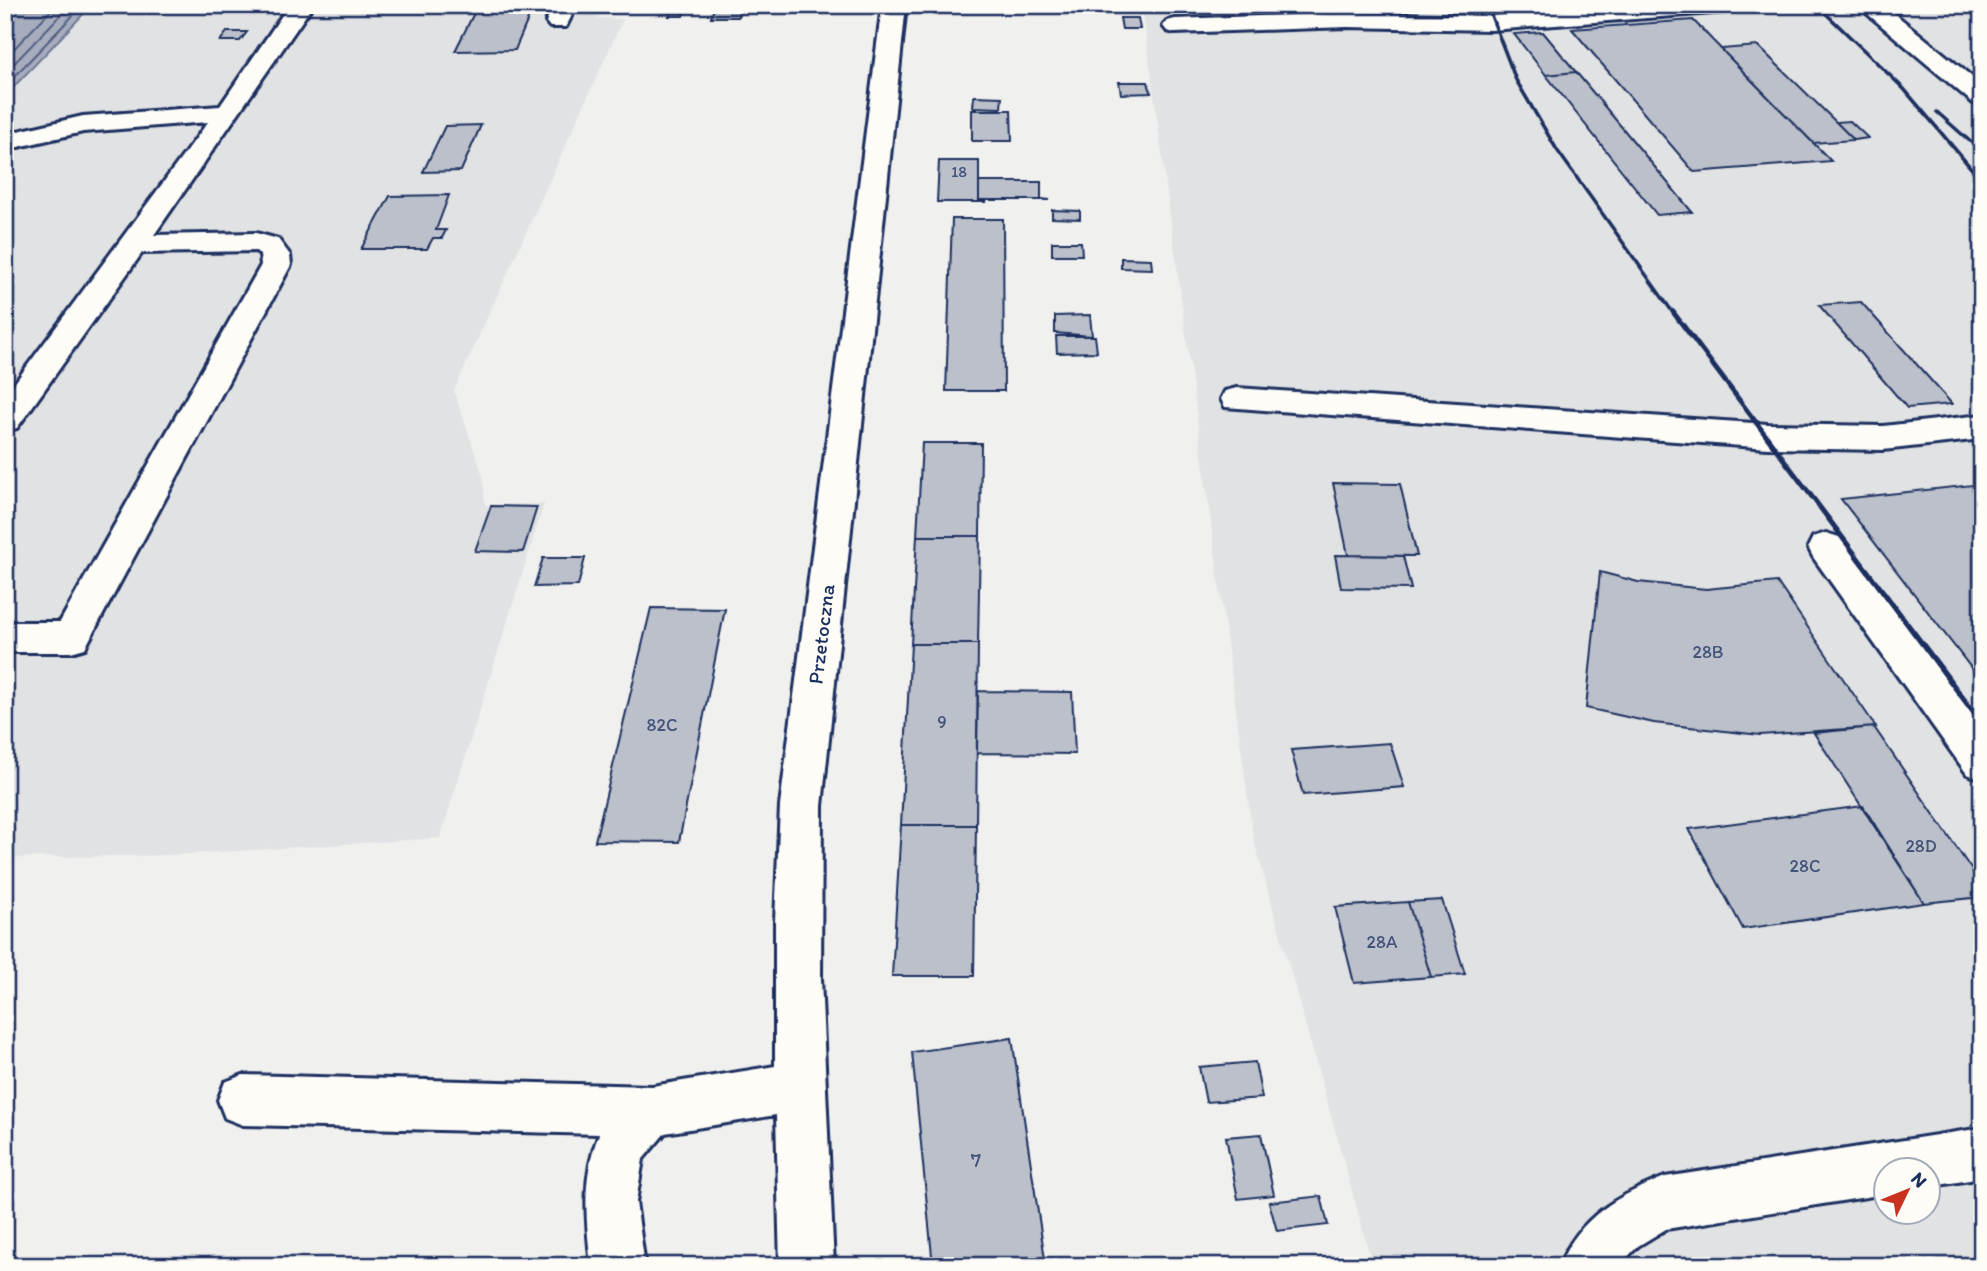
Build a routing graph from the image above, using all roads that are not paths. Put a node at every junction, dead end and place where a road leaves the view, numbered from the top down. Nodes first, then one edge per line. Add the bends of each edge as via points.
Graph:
1 (301, 5) edge
2 (894, 5) edge
3 (1726, 5) edge
4 (1869, 5) edge
5 (1411, 13) edge
6 (1175, 26) dead end
7 (1982, 98) edge
8 (228, 113) junction
9 (5, 142) edge
10 (132, 244) junction
11 (1237, 399) dead end
12 (5, 420) edge
13 (1982, 427) edge
14 (1826, 547) dead end
15 (5, 637) edge
16 (1982, 761) edge
17 (800, 1088) junction
18 (243, 1100) dead end
19 (652, 1111) junction
20 (1982, 1153) edge
21 (618, 1266) edge
22 (807, 1266) edge
23 (1586, 1266) edge

1 - 8 street
2 - 17 street, Przetoczna via 801,806 797,877
3 - 5 street via 1491,23
4 - 7 street
5 - 6 street
8 - 9 street via 83,124
8 - 10 street
10 - 12 street
10 - 15 street via 256,242 268,245 276,265 71,637
11 - 13 street via 1768,436 1883,438
14 - 16 street
17 - 19 street
17 - 22 street, Przetoczna
18 - 19 street
19 - 21 street via 620,1148 610,1202
20 - 23 street via 1665,1203 1635,1215 1609,1233

